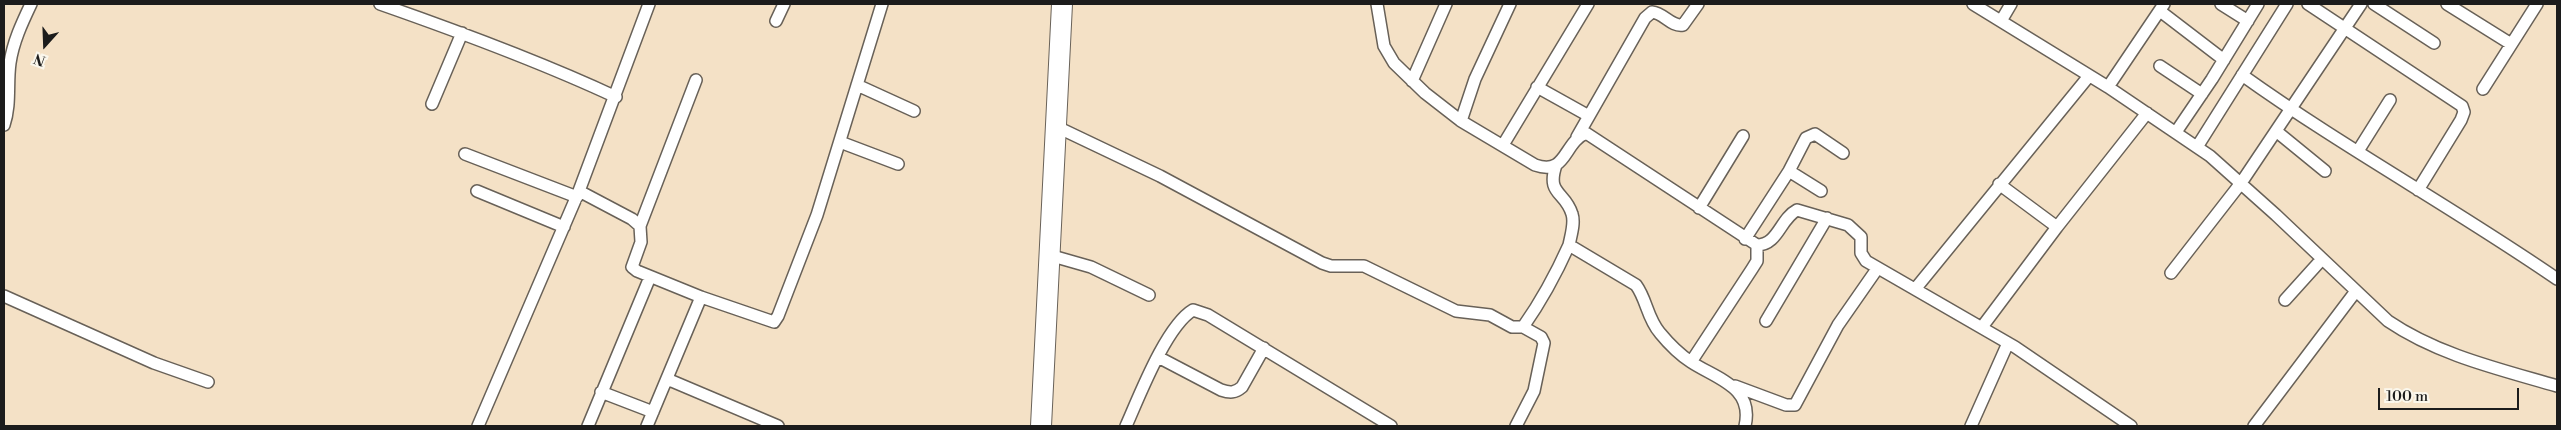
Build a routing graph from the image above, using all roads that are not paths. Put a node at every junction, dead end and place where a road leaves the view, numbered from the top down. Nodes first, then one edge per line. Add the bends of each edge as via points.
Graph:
1 (31, 4) edge
2 (380, 4) edge
3 (649, 4) edge
4 (784, 4) edge
5 (882, 4) edge
6 (1062, 4) edge
7 (1377, 4) edge
8 (1446, 4) edge
9 (1510, 4) edge
10 (1588, 4) edge
11 (1698, 4) edge
12 (1973, 4) edge
13 (2011, 4) edge
14 (2221, 4) edge
15 (2258, 4) edge
16 (2287, 4) edge
17 (2308, 4) edge
18 (2361, 4) edge
19 (2374, 4) edge
20 (2447, 4) edge
21 (2537, 4) edge
22 (2162, 7) edge
23 (776, 21) dead end
24 (2001, 21) junction
25 (2248, 22) junction
26 (2344, 28) junction
27 (462, 33) junction
28 (2434, 42) dead end
29 (2511, 44) junction
30 (2224, 60) junction
31 (2160, 66) dead end
32 (2242, 75) junction
33 (2089, 76) junction
34 (696, 80) dead end
35 (1412, 81) junction
36 (858, 85) junction
37 (1537, 87) junction
38 (2108, 87) junction
39 (2483, 89) dead end
40 (2202, 94) junction
41 (616, 97) junction
42 (2390, 100) dead end
43 (432, 104) dead end
44 (2290, 110) junction
45 (914, 111) dead end
46 (2147, 113) junction
47 (1589, 116) junction
48 (1461, 121) junction
49 (4, 125) edge
50 (1055, 126) junction
51 (2276, 131) junction
52 (2176, 132) junction
53 (1743, 136) dead end
54 (1577, 137) junction
55 (840, 142) junction
56 (1503, 145) junction
57 (2197, 146) junction
58 (2358, 151) junction
59 (1843, 153) dead end
60 (465, 154) dead end
61 (898, 164) dead end
62 (1556, 165) junction
63 (1789, 170) junction
64 (2325, 171) dead end
65 (2241, 183) junction
66 (1999, 184) junction
67 (2418, 190) junction
68 (1821, 191) dead end
69 (477, 192) dead end
70 (578, 194) junction
71 (1699, 208) junction
72 (1827, 218) junction
73 (640, 226) junction
74 (564, 227) junction
75 (2057, 227) junction
76 (1745, 240) junction
77 (1570, 245) junction
78 (1756, 245) junction
79 (1049, 255) junction
80 (2322, 259) junction
81 (1877, 268) junction
82 (2171, 273) dead end
83 (650, 277) junction
84 (2557, 279) edge
85 (1916, 288) junction
86 (2356, 291) junction
87 (1148, 295) dead end
88 (4, 296) edge
89 (701, 298) junction
90 (2285, 300) dead end
91 (1766, 321) dead end
92 (1523, 327) junction
93 (1982, 327) junction
94 (2008, 343) junction
95 (1264, 348) junction
96 (1158, 357) junction
97 (1691, 362) junction
98 (667, 379) junction
99 (208, 382) dead end
100 (1733, 385) junction
101 (2557, 386) edge
102 (601, 392) junction
103 (653, 412) junction
104 (478, 426) edge
105 (588, 426) edge
106 (647, 426) edge
107 (778, 426) edge
108 (1041, 426) edge
109 (1126, 426) edge
110 (1391, 426) edge
111 (1516, 426) edge
112 (1745, 426) edge
113 (1970, 426) edge
114 (2131, 426) edge
115 (2254, 426) edge

1 - 49 street via 10,63 9,101
2 - 27 street
3 - 41 street
4 - 23 street
5 - 36 street
6 - 50 highway
7 - 35 street via 1384,46 1394,63
8 - 35 street
9 - 48 street via 1475,79
10 - 37 street
11 - 47 street via 1683,25 1674,24 1656,12 1649,14
12 - 24 street
13 - 24 street
14 - 25 street
15 - 25 street
16 - 32 street
17 - 26 street
18 - 26 street
19 - 28 street
20 - 29 street
21 - 29 street
22 - 30 street
22 - 38 street
24 - 33 street
25 - 30 street
26 - 44 street
26 - 67 street via 2462,106 2464,112 2456,131
27 - 41 street
27 - 43 street
29 - 39 street
30 - 40 street
31 - 40 street
32 - 44 street
32 - 57 street
33 - 38 street
33 - 66 street
34 - 73 street
35 - 48 street
36 - 45 street
36 - 55 street
37 - 47 street
37 - 56 street
38 - 46 street
40 - 52 street
41 - 70 street
42 - 58 street
44 - 51 street
44 - 58 street
46 - 52 street
46 - 75 street
47 - 54 street
48 - 56 street
50 - 79 highway
50 - 92 street via 1160,176 1322,263 1364,266 1456,311 1490,315 1512,327
51 - 64 street
51 - 65 street
52 - 57 street
53 - 71 street
54 - 62 street
54 - 71 street via 1586,134 1596,138
55 - 61 street
55 - 89 street via 817,215 777,319 769,321
56 - 62 street via 1535,165 1545,168
57 - 65 street
58 - 67 street
59 - 63 street via 1820,136 1811,134
60 - 70 street
62 - 77 street via 1553,186 1568,205 1574,221
63 - 68 street
63 - 76 street
65 - 80 street
65 - 82 street
66 - 75 street
66 - 85 street
67 - 84 street
69 - 74 street
70 - 73 street via 632,219
70 - 74 street
71 - 76 street
72 - 78 street via 1797,210 1784,219 1772,241
72 - 81 street via 1856,231 1861,237 1861,253
72 - 91 street
73 - 83 street via 641,242 632,267
74 - 104 street
75 - 93 street
76 - 78 street
77 - 92 street via 1552,283
77 - 97 street via 1636,285 1642,293 1650,321 1675,350
78 - 97 street via 1758,254 1752,269
79 - 87 street via 1091,267
79 - 108 highway
80 - 86 street
80 - 90 street
81 - 85 street
81 - 100 street via 1838,325 1795,405 1786,405
83 - 89 street
83 - 102 street
85 - 93 street
86 - 101 street via 2388,321 2426,344 2486,366
86 - 115 street
88 - 99 street via 154,363
89 - 98 street
92 - 111 street via 1541,337 1544,343 1534,391
93 - 94 street
94 - 113 street
94 - 114 street
95 - 96 street via 1242,387 1230,393
95 - 96 street via 1208,315 1193,310
95 - 110 street
96 - 109 street
97 - 100 street
98 - 103 street
98 - 107 street
100 - 112 street via 1745,403
102 - 103 street
102 - 105 street
103 - 106 street

